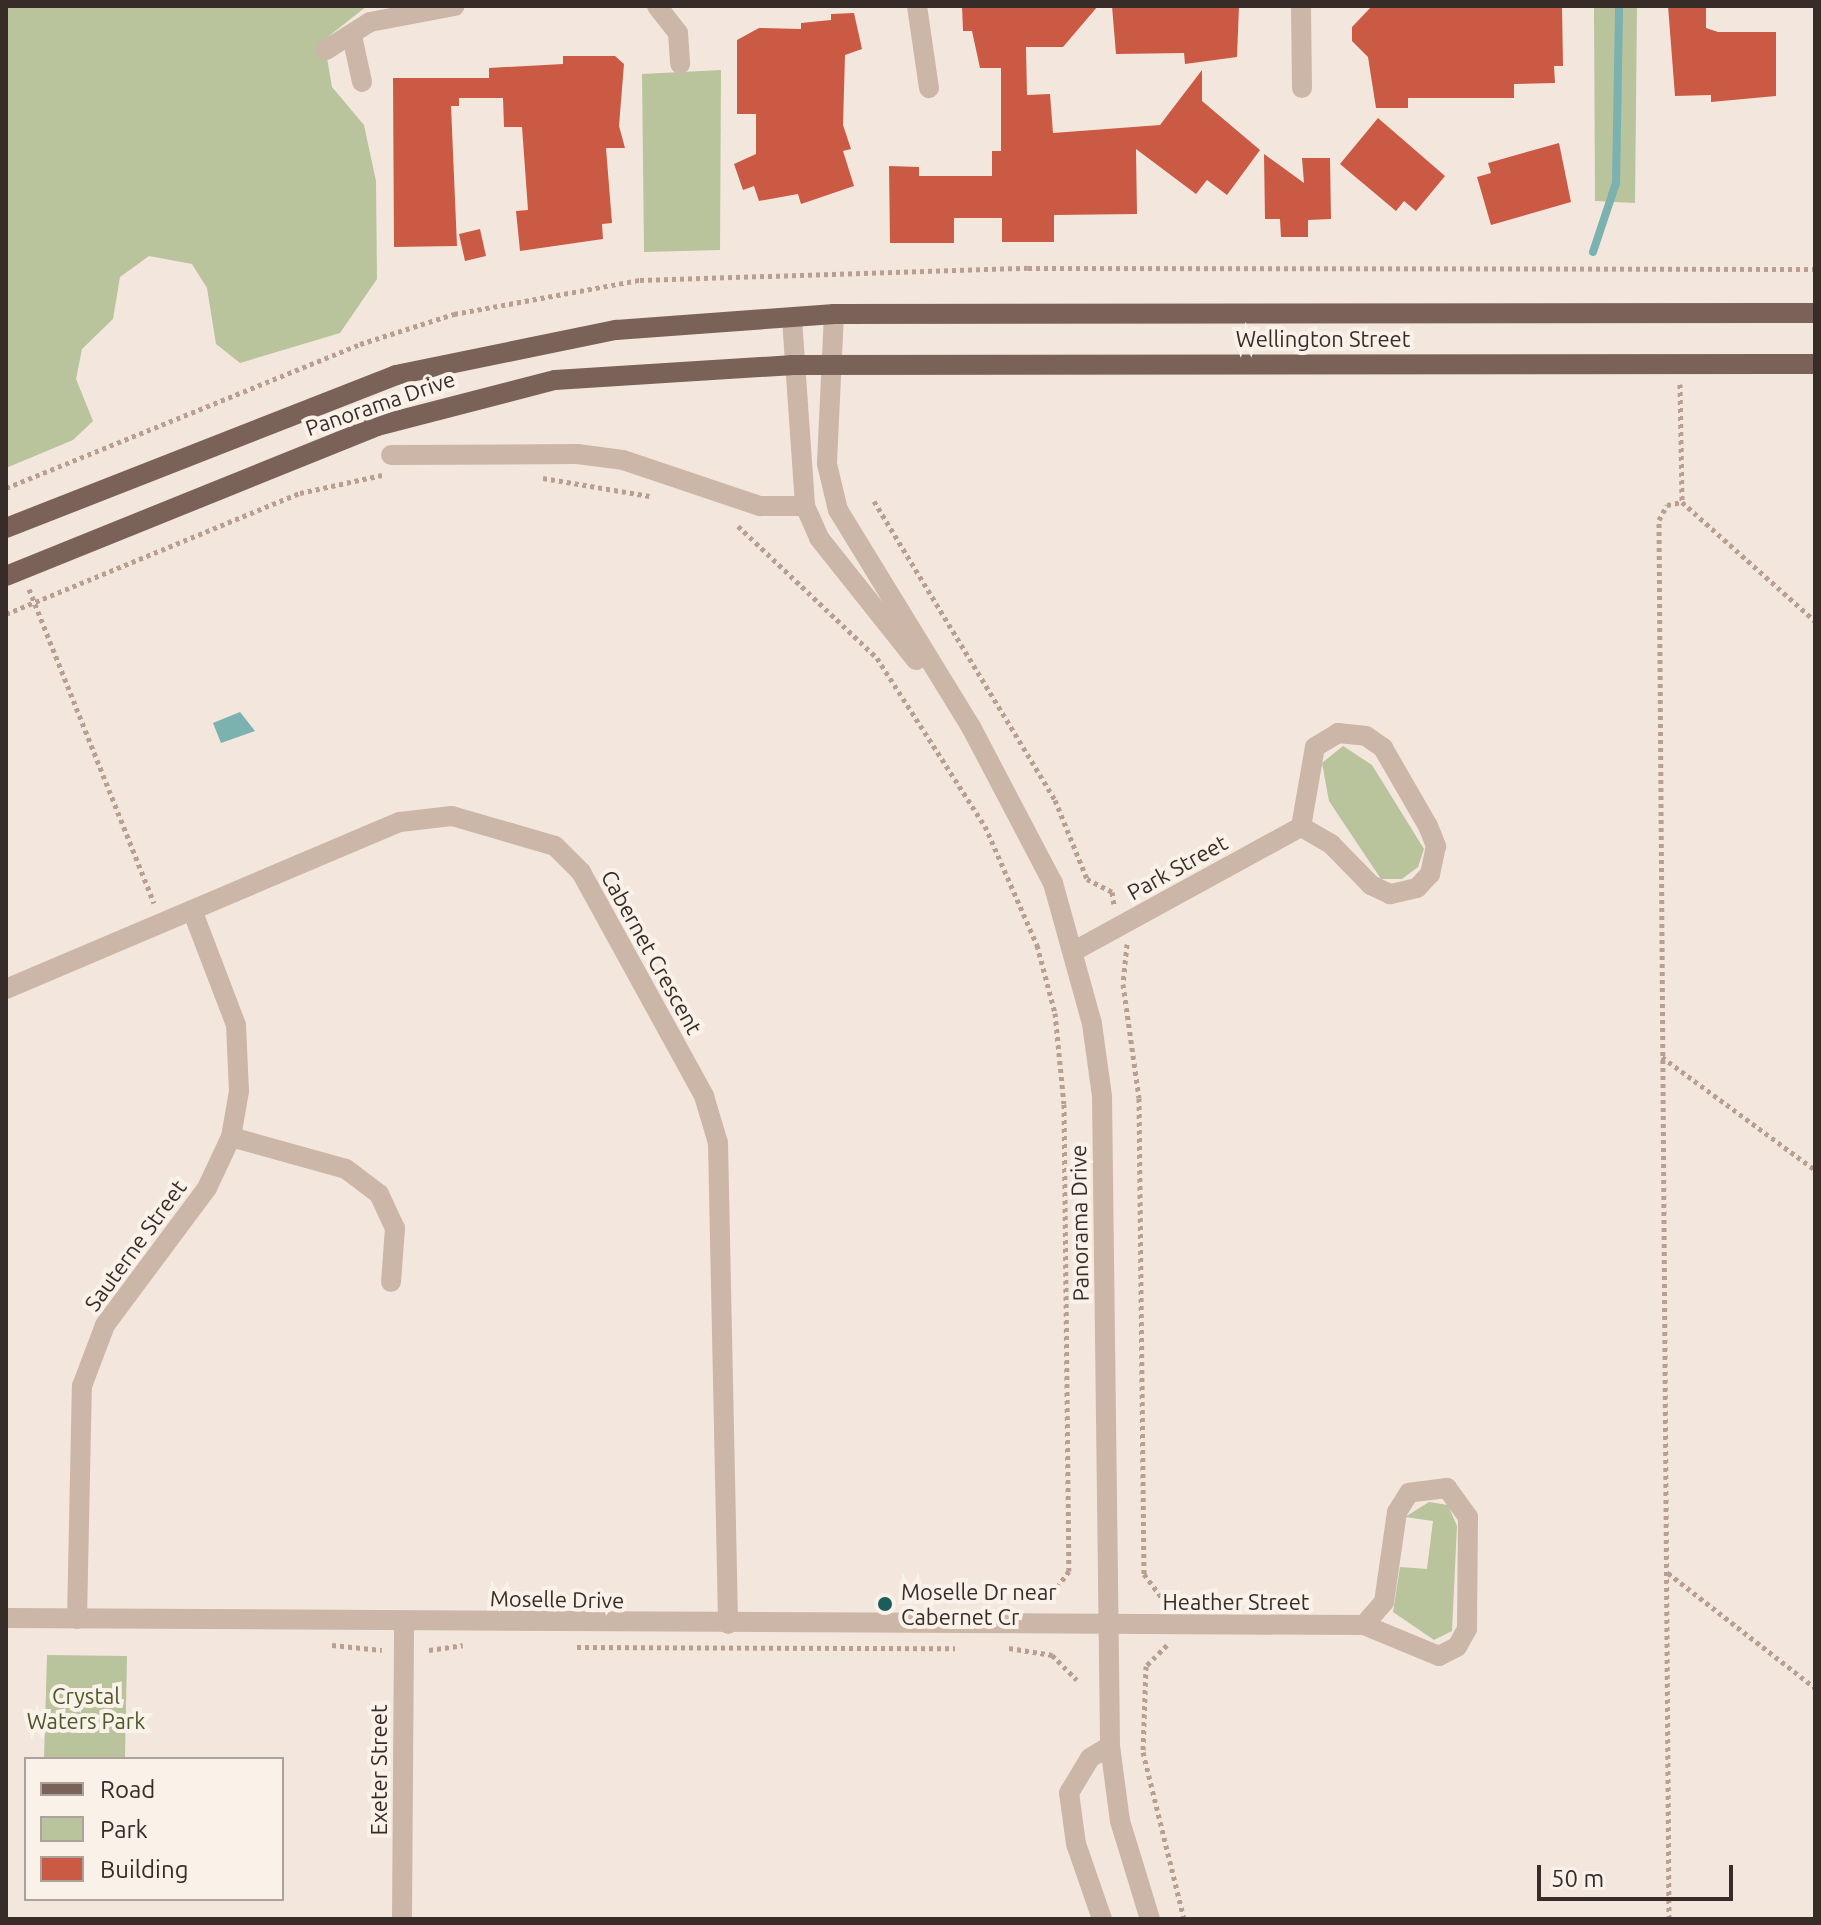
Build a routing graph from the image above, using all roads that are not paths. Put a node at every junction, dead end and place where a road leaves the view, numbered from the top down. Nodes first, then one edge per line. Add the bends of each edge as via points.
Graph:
1 (455, 6) edge
2 (917, 6) edge
3 (1301, 6) edge
4 (669, 9) edge
5 (352, 36) junction
6 (326, 50) dead end
7 (680, 64) dead end
8 (362, 82) dead end
9 (929, 88) dead end
10 (1302, 88) dead end
11 (1815, 313) edge
12 (834, 314) junction
13 (792, 319) junction
14 (1815, 364) edge
15 (791, 365) junction
16 (831, 366) junction
17 (390, 465) road end
18 (805, 506) junction
19 (6, 528) edge
20 (14, 573) edge
21 (971, 727) junction
22 (1301, 827) junction
23 (192, 910) junction
24 (1076, 950) junction
25 (6, 989) edge
26 (231, 1137) junction
27 (391, 1282) dead end
28 (6, 1618) edge
29 (77, 1619) junction
30 (404, 1621) junction
31 (728, 1624) junction
32 (1364, 1625) junction
33 (1107, 1627) junction
34 (1110, 1746) junction
35 (402, 1919) edge
36 (1102, 1919) edge
37 (1150, 1919) edge

1 - 5 street via 406,10
2 - 9 street
3 - 10 street
4 - 7 street
5 - 6 street
5 - 8 street
11 - 12 main road, Wellington Street
12 - 13 main road, Panorama Drive
12 - 16 street, Panorama Drive
13 - 15 street, Panorama Drive
13 - 19 main road, Panorama Drive via 616,330 396,375
14 - 16 main road, Wellington Street
15 - 16 main road, Panorama Drive
15 - 18 street, Panorama Drive
15 - 20 main road, Panorama Drive via 664,368 466,398 251,474
16 - 21 street, Panorama Drive via 827,464 838,510
17 - 18 street via 577,454 623,460 760,506
18 - 21 street, Panorama Drive via 858,590
21 - 24 street, Panorama Drive via 1053,883
22 - 22 street via 1315,747 1338,733 1366,736 1383,748 1428,826 1436,846 1430,874 1417,888 1390,894
22 - 24 street, Park Street
23 - 25 street, Cabernet Crescent
23 - 26 street, Sauterne Street via 236,1025 239,1091
23 - 31 street, Cabernet Crescent via 400,822 452,816 555,846 581,872 704,1096 718,1143
24 - 33 street, Panorama Drive via 1102,1096
26 - 27 street via 346,1169 379,1194 395,1228
26 - 29 street, Sauterne Street via 207,1188 105,1325 82,1386
28 - 29 street, Moselle Drive
29 - 30 street, Moselle Drive
30 - 31 street, Moselle Drive
30 - 35 street, Exeter Street
31 - 33 street, Moselle Drive
32 - 32 street, Heather Street via 1384,1602 1397,1512 1409,1493 1447,1488 1468,1517 1467,1629 1457,1647 1439,1656
32 - 33 street, Heather Street
33 - 34 street, Panorama Drive
34 - 36 street via 1090,1758 1069,1793 1076,1844
34 - 37 street, Panorama Drive via 1120,1821

